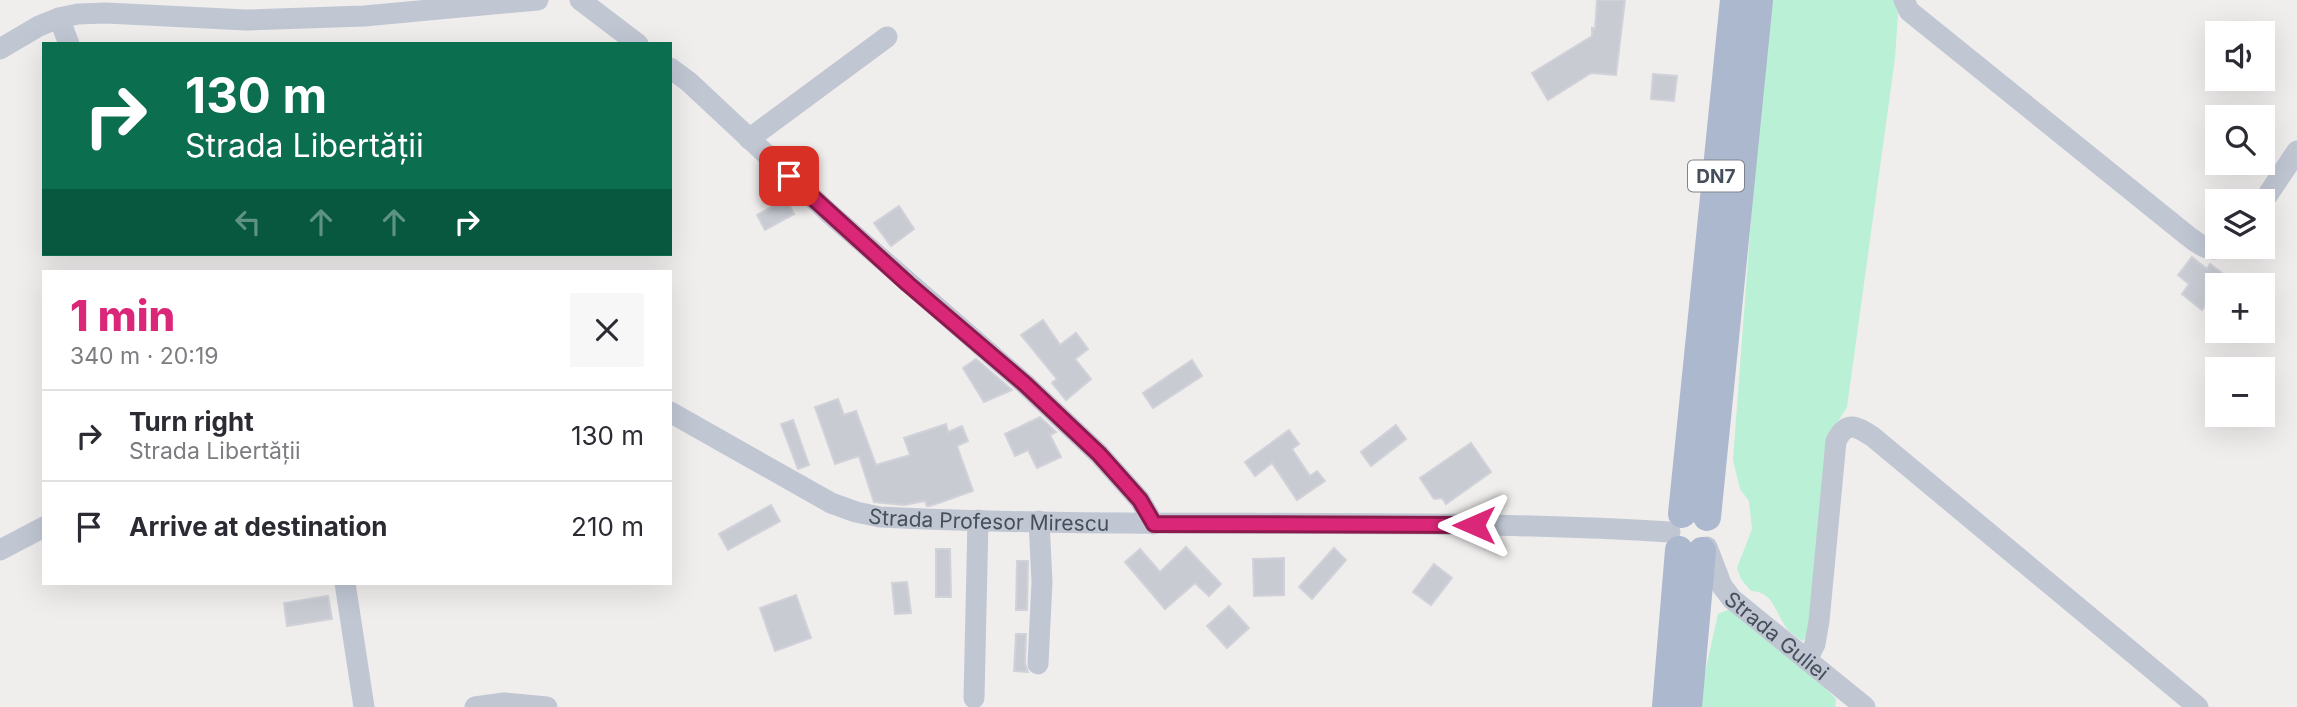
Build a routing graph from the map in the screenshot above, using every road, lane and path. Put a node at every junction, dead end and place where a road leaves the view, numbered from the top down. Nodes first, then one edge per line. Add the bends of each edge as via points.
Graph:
1 (538, 0) edge
2 (580, 0) edge
3 (1734, 0) edge
4 (1759, 0) edge
5 (1904, 0) edge
6 (59, 18) junction
7 (887, 37) dead end
8 (68, 42) edge
9 (635, 42) edge
10 (0, 49) edge
11 (672, 69) edge
12 (749, 139) junction
13 (2297, 151) edge
14 (2272, 189) edge
15 (2205, 248) edge
16 (672, 413) edge
17 (978, 520) junction
18 (1039, 521) junction
19 (1154, 524) junction
20 (42, 528) edge
21 (1691, 535) junction
22 (0, 550) edge
23 (345, 585) edge
24 (1807, 660) junction
25 (1038, 664) dead end
26 (974, 698) dead end
27 (364, 707) edge
28 (475, 707) edge
29 (547, 707) edge
30 (1666, 707) edge
31 (1688, 707) edge
32 (1865, 707) edge
33 (2198, 707) edge

1 - 6 street via 363,16 246,20 106,13
2 - 9 street
3 - 21 main road, DN7
4 - 21 main road, DN7
5 - 15 street via 1909,11
6 - 8 street
6 - 10 street
7 - 12 street
11 - 12 street
12 - 19 street via 1099,454 1140,500
13 - 14 street
16 - 17 street, Strada Profesor Mirescu via 831,503 856,512
17 - 18 street, Strada Profesor Mirescu
17 - 26 street
18 - 19 street, Strada Profesor Mirescu
18 - 25 street
19 - 21 street, Strada Profesor Mirescu via 1539,525
20 - 22 street
21 - 24 street, Strada Guliei via 1732,599
21 - 30 main road, DN7
21 - 31 main road, DN7
23 - 27 street
24 - 32 street, Strada Guliei
24 - 33 street via 1819,621 1836,441 1848,426 1873,437
28 - 29 street via 504,703

